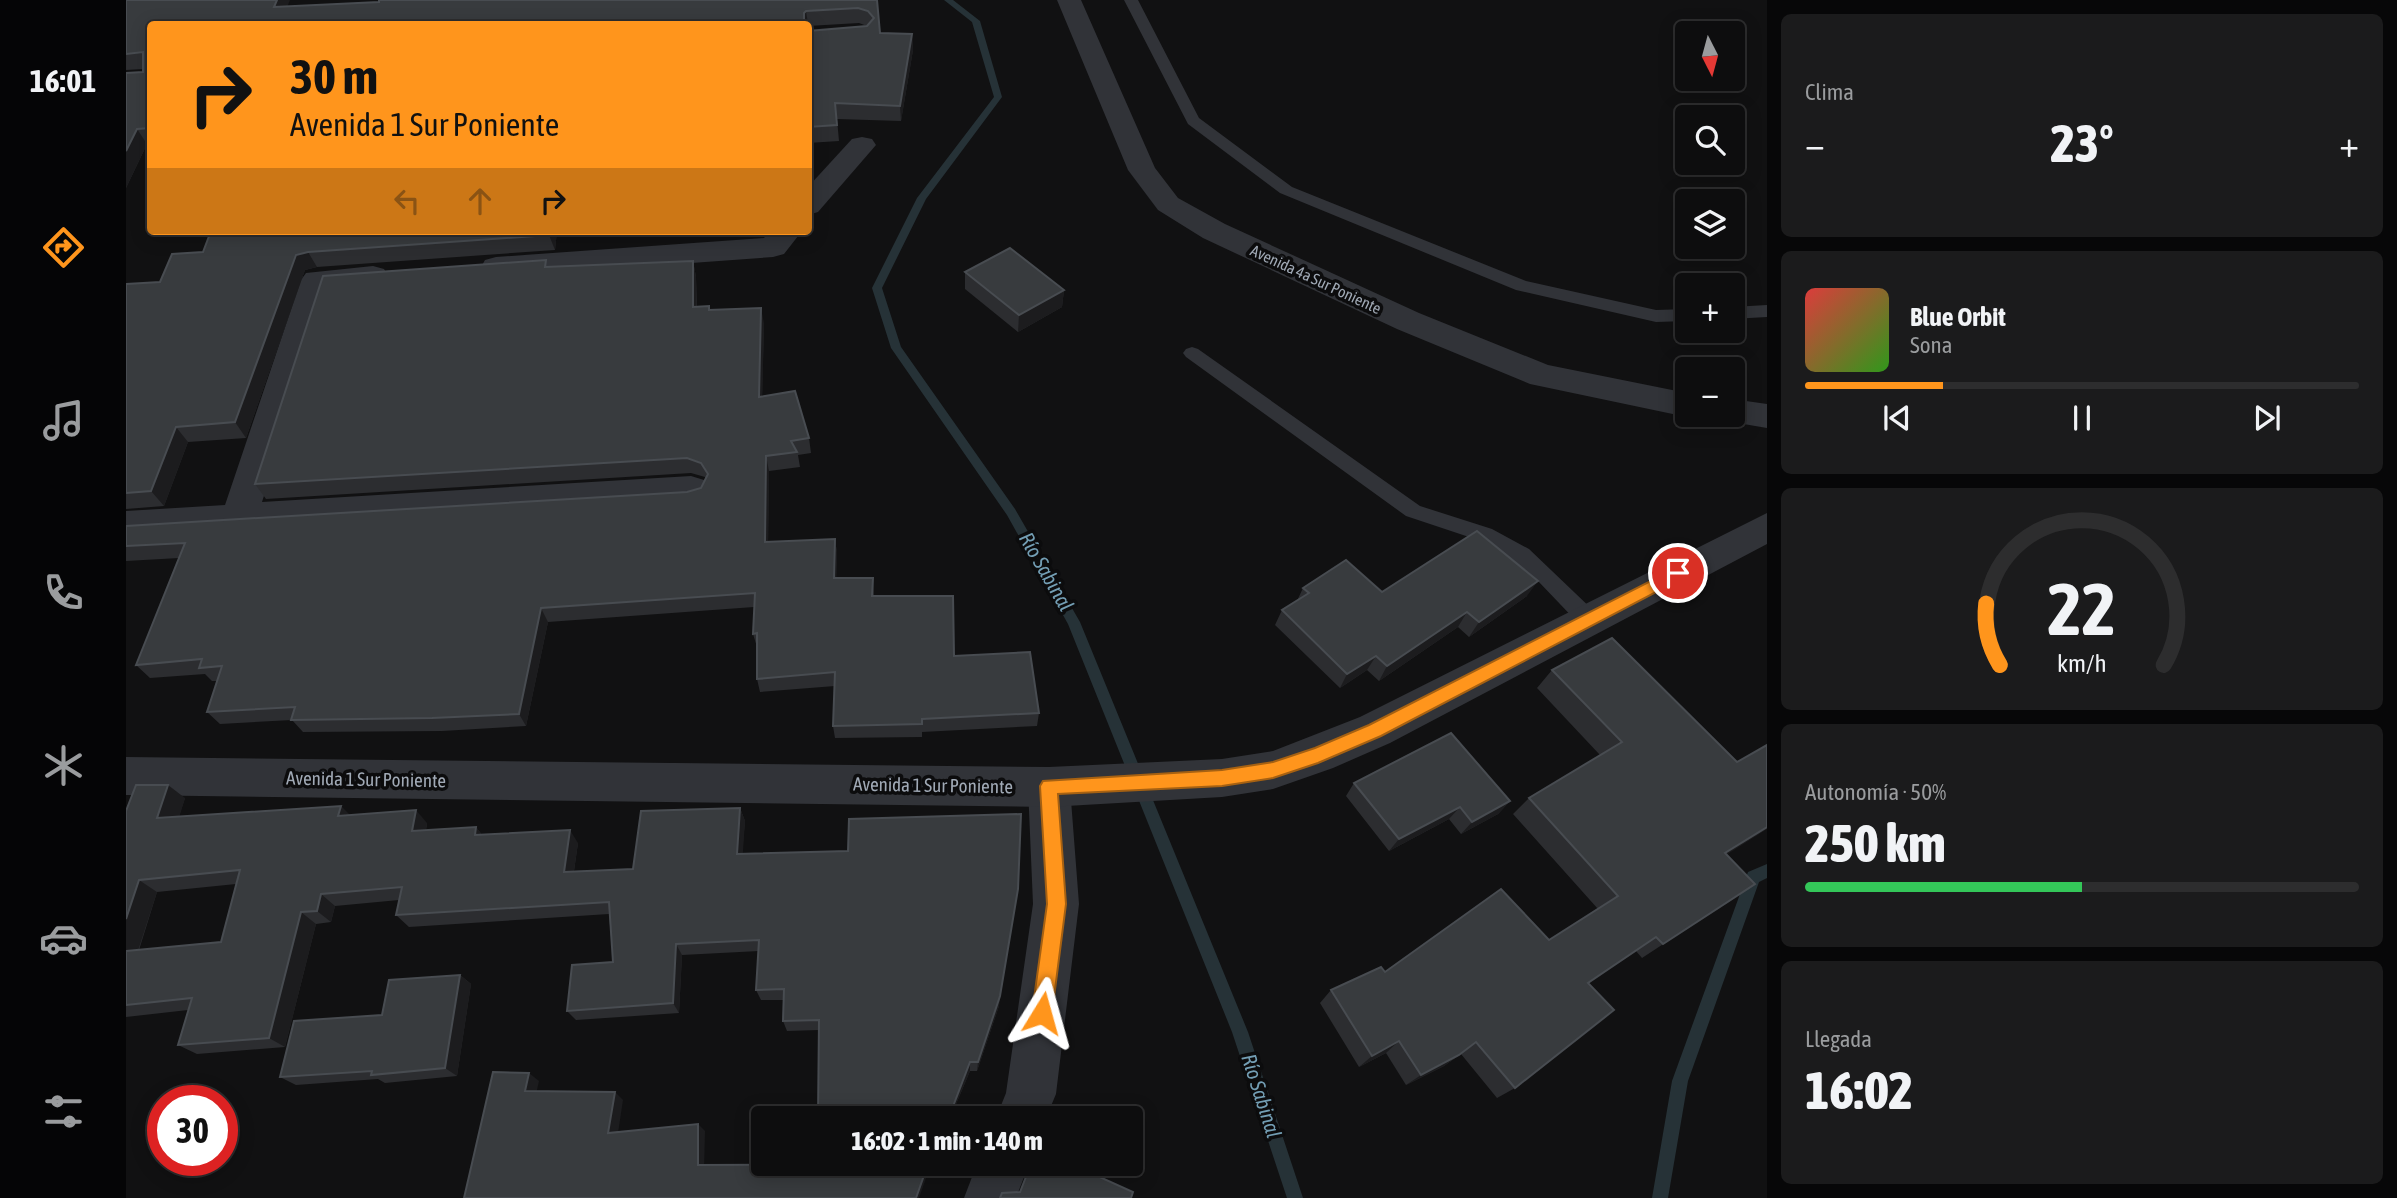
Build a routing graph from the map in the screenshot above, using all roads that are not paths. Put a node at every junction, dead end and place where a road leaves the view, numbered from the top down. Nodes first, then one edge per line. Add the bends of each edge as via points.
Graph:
1 (1069, 0) edge
2 (1131, 0) edge
3 (862, 145) dead end
4 (812, 201) edge
5 (784, 235) edge
6 (469, 269) edge
7 (400, 274) edge
8 (1767, 312) edge
9 (1745, 313) edge
10 (1675, 316) edge
11 (1192, 353) dead end
12 (1675, 403) edge
13 (1745, 413) edge
14 (1767, 416) edge
15 (691, 490) edge
16 (239, 517) junction
17 (126, 525) edge
18 (1767, 527) edge
19 (1589, 620) junction
20 (126, 776) edge
21 (1062, 786) junction
22 (1026, 1106) edge
23 (998, 1176) edge
24 (990, 1198) edge

1 - 12 street, Avenida 4a Sur Poniente via 1142,170 1168,204 1214,232 1396,316 1542,376
2 - 10 lane via 1194,121 1286,190 1522,286 1656,317
3 - 4 street
5 - 6 street via 773,247
7 - 16 street via 317,280
8 - 9 lane
11 - 19 lane via 1413,511 1435,522 1492,537 1523,553
13 - 14 street
15 - 16 street
16 - 17 street
18 - 19 street, Avenida 1 Sur Poniente
19 - 21 street, Avenida 1 Sur Poniente via 1375,730 1273,770 1222,778
20 - 21 street, Avenida 1 Sur Poniente
21 - 22 street via 1056,904
23 - 24 street

